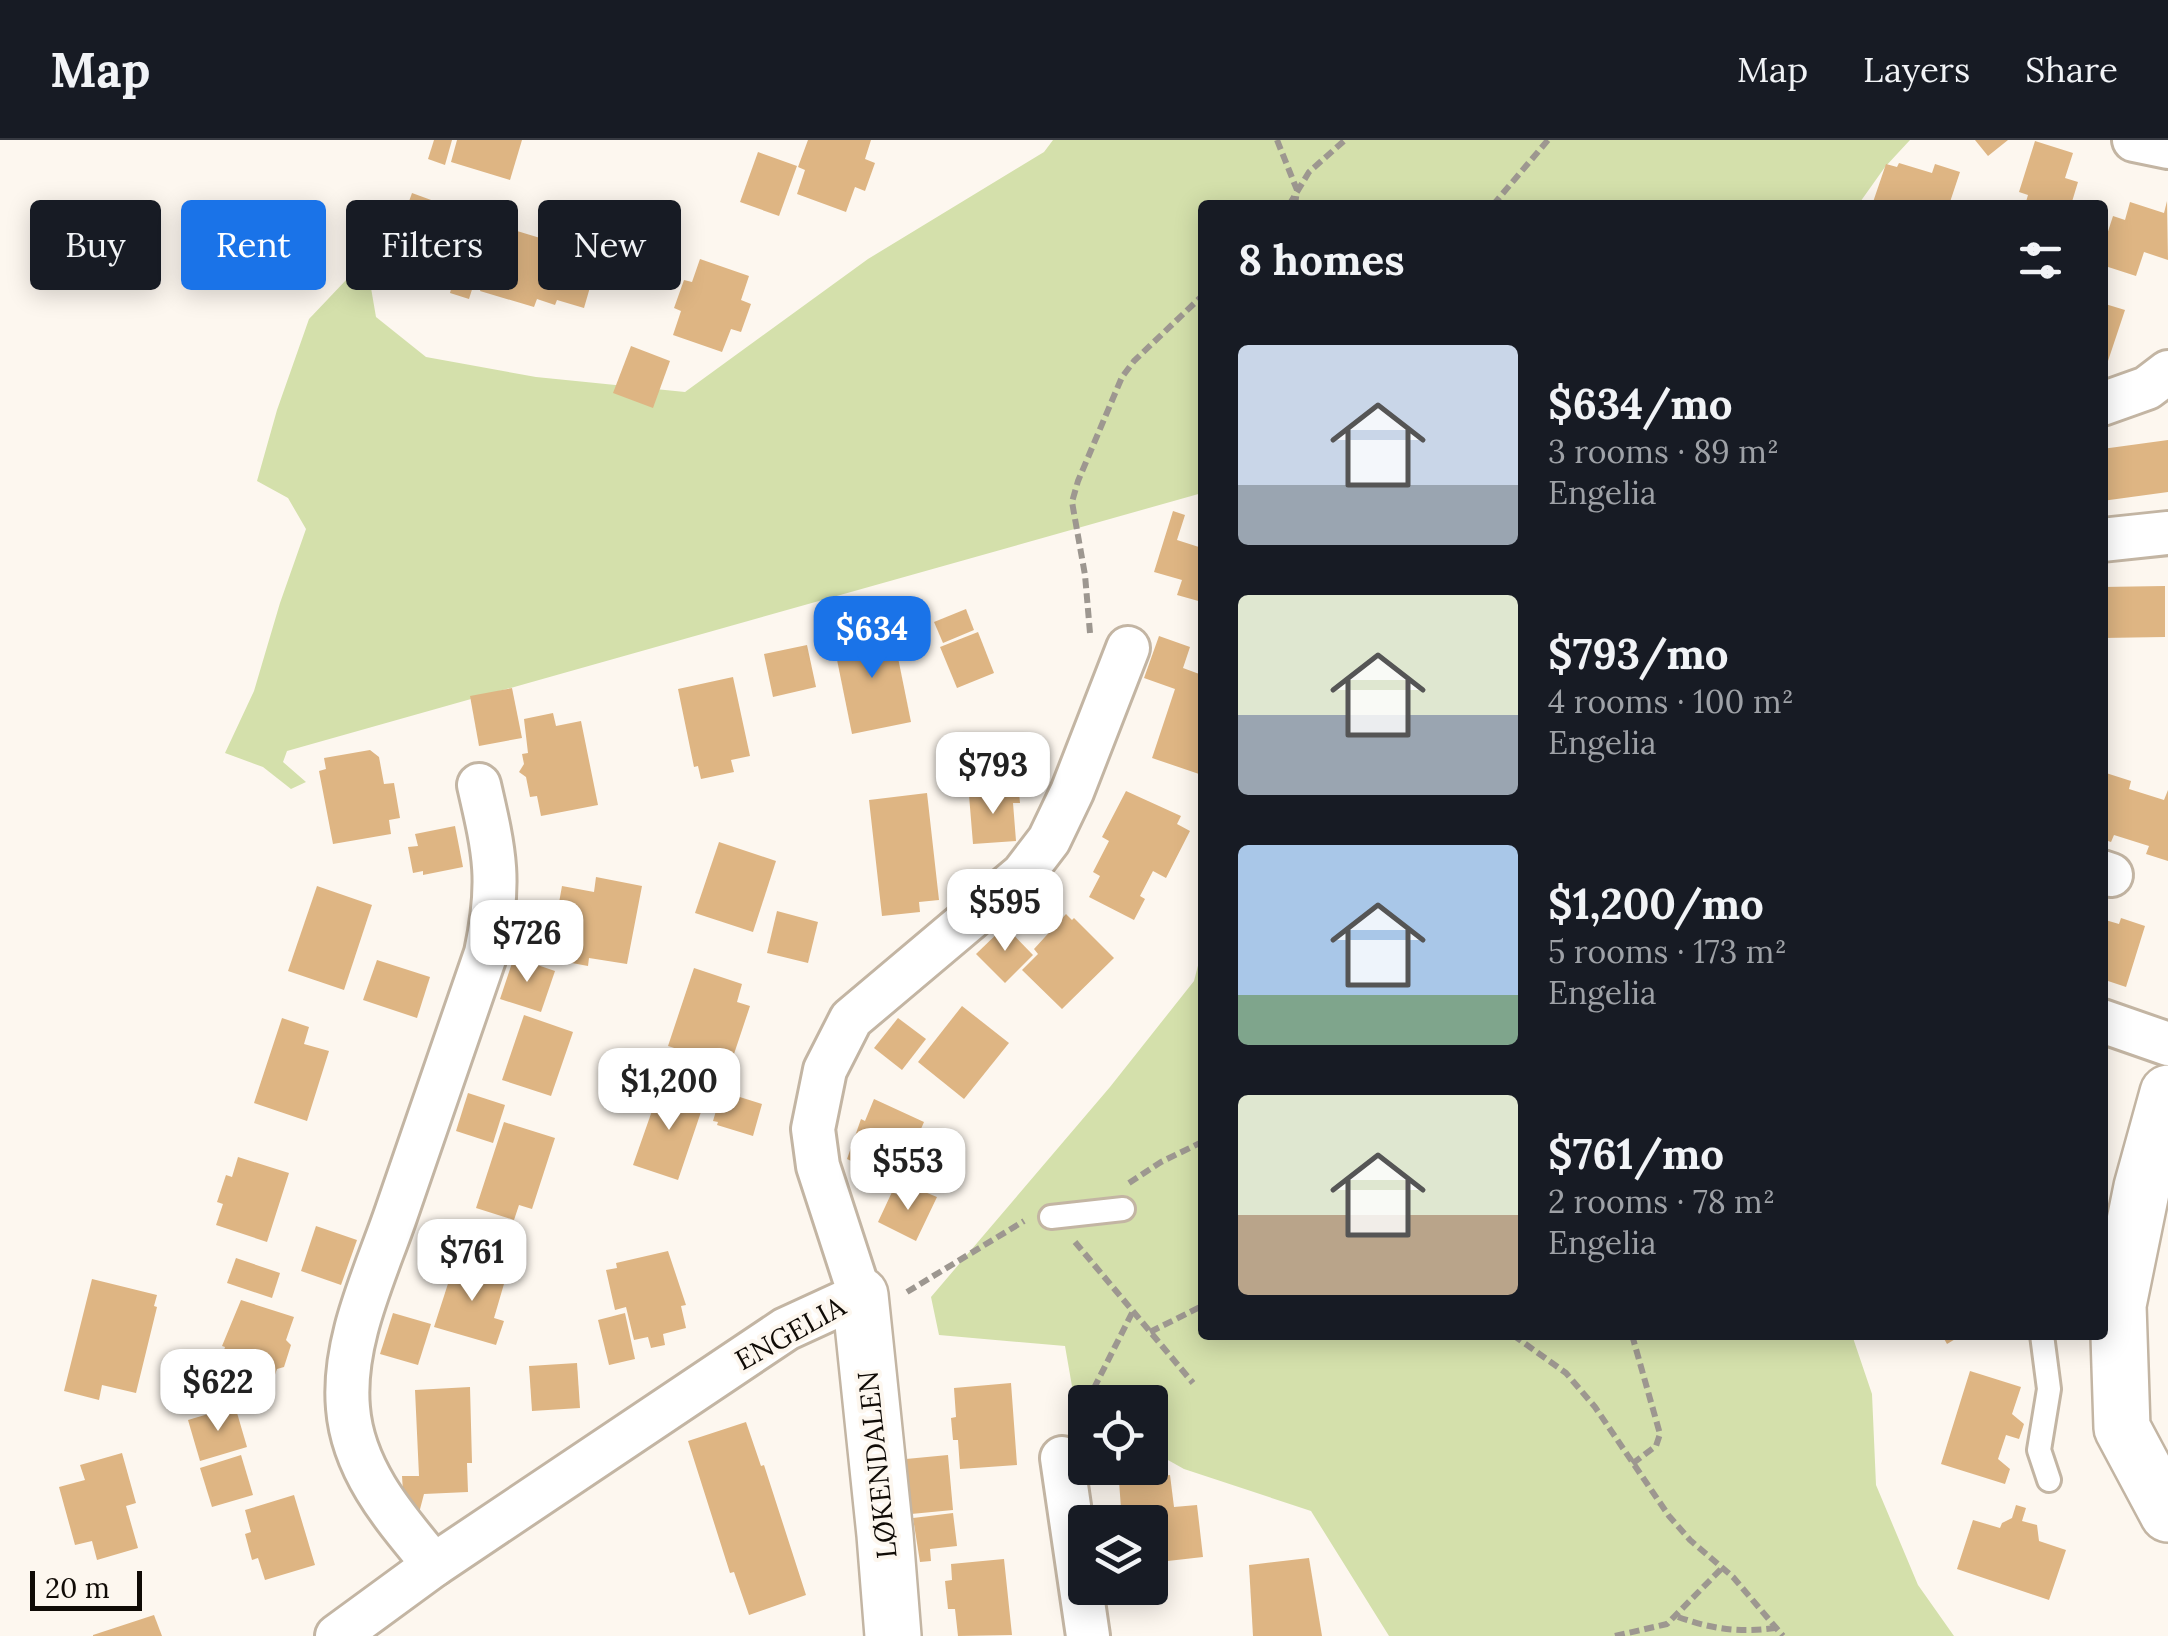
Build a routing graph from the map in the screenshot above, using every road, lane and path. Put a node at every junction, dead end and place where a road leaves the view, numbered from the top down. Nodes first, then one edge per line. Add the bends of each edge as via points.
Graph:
1 (1278, 140) edge
2 (1345, 140) edge
3 (1548, 140) edge
4 (2134, 140) edge
5 (2168, 147) edge
6 (1297, 190) junction
7 (1294, 200) edge
8 (1497, 200) edge
9 (1198, 300) edge
10 (2168, 372) edge
11 (2108, 402) edge
12 (2168, 532) edge
13 (2108, 539) edge
14 (1128, 648) dead end
15 (1107, 702) junction
16 (478, 784) dead end
17 (2108, 1022) edge
18 (2168, 1044) edge
19 (2168, 1094) edge
20 (1198, 1144) edge
21 (2155, 1191) edge
22 (1115, 1210) joint
23 (1052, 1217) junction
24 (860, 1295) junction
25 (1198, 1308) edge
26 (1132, 1311) junction
27 (1150, 1332) junction
28 (1519, 1340) edge
29 (1633, 1340) edge
30 (2043, 1340) edge
31 (1193, 1383) dead end
32 (1095, 1385) edge
33 (1062, 1458) dead end
34 (1632, 1464) junction
35 (2048, 1480) dead end
36 (2168, 1514) edge
37 (434, 1565) junction
38 (1722, 1568) junction
39 (1677, 1616) junction
40 (1776, 1628) junction
41 (337, 1636) edge
42 (892, 1636) edge
43 (1088, 1636) edge
44 (1615, 1636) edge
45 (1783, 1636) edge

1 - 6 path
2 - 6 path
3 - 8 path
4 - 5 street
6 - 7 path
9 - 15 path via 1122,376 1072,502 1092,654
10 - 11 street via 2148,388
12 - 13 street
14 - 15 street, ENGELIA
15 - 24 street, ENGELIA via 1049,840 1023,874 851,1019 825,1070 813,1129 818,1166
16 - 37 street via 496,857 490,937 348,1364 348,1410 359,1457 384,1503
17 - 18 street
19 - 21 street
20 - 22 path via 1111,1194
21 - 36 street via 2118,1305 2122,1428
22 - 23 lane
23 - 24 path via 1022,1221 902,1295
23 - 26 path
24 - 37 street, ENGELIA via 786,1329
24 - 42 street, LØKENDALEN
25 - 27 path
26 - 27 path
26 - 32 path
27 - 31 path
28 - 34 path via 1566,1373
29 - 34 path via 1660,1434 1656,1446
30 - 35 lane via 2049,1389 2039,1450
33 - 43 street
34 - 38 path via 1679,1528
37 - 41 street, ENGELIA
38 - 39 path
38 - 40 path
39 - 40 path via 1740,1632
39 - 44 path
40 - 45 path

